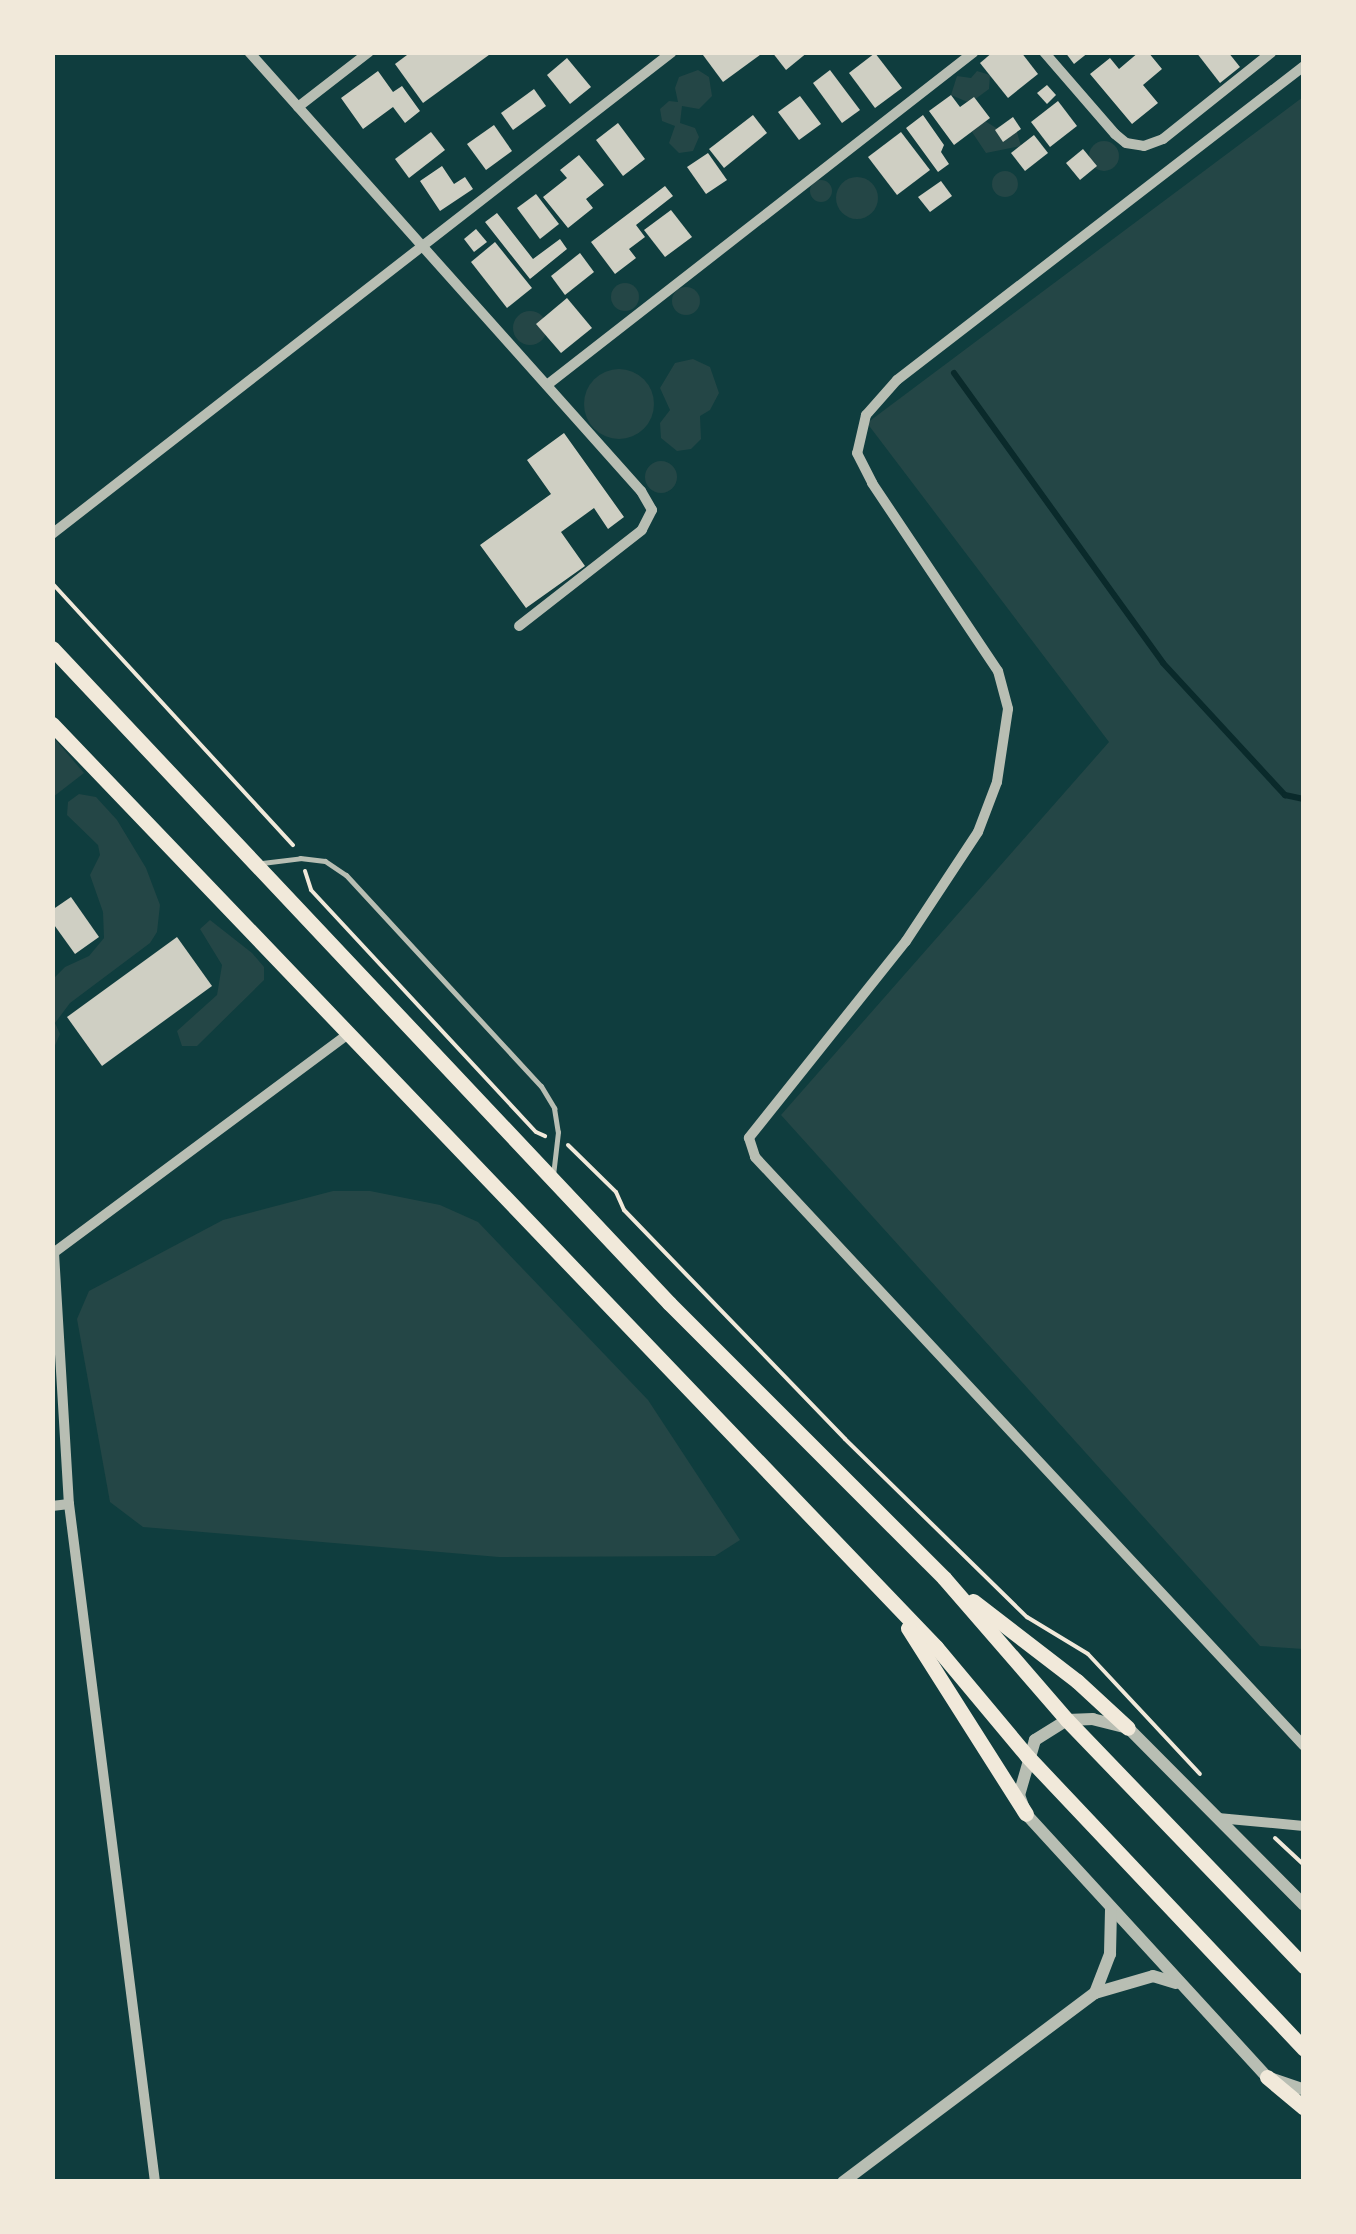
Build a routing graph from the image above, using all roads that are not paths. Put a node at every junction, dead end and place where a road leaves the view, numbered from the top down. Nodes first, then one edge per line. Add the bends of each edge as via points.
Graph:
1 (249, 52) edge
2 (368, 52) edge
3 (672, 52) edge
4 (974, 52) edge
5 (1044, 52) edge
6 (1272, 52) edge
7 (1304, 66) edge
8 (298, 107) junction
9 (423, 245) junction
10 (546, 385) junction
11 (52, 534) edge
12 (519, 626) dead end
13 (52, 648) edge
14 (52, 724) edge
15 (256, 864) junction
16 (350, 1033) junction
17 (553, 1178) junction
18 (53, 1254) edge
19 (69, 1504) junction
20 (52, 1506) edge
21 (944, 1578) junction
22 (898, 1611) junction
23 (1067, 1720) junction
24 (1128, 1728) junction
25 (1304, 1746) edge
26 (1027, 1756) junction
27 (1026, 1814) junction
28 (1218, 1818) junction
29 (1304, 1826) edge
30 (1304, 1905) edge
31 (1111, 1909) junction
32 (1304, 1966) edge
33 (1179, 1984) junction
34 (1095, 1993) junction
35 (1304, 2049) edge
36 (1266, 2077) junction
37 (1304, 2090) edge
38 (1304, 2108) edge
39 (155, 2182) edge
40 (843, 2182) edge

1 - 8 street
2 - 8 street
3 - 9 street
4 - 10 street
5 - 6 street via 1115,134 1144,146
7 - 25 street via 897,380 866,415 857,453 864,468 998,670 1008,709 997,782 978,832 906,941 749,1138 755,1158
8 - 9 street
9 - 10 street
9 - 11 street
10 - 12 street via 652,510 642,530
13 - 15 main road
14 - 16 main road
15 - 17 main road
15 - 17 lane via 300,858 324,861 346,875 541,1086 554,1108
16 - 18 street
16 - 22 main road
17 - 21 main road
18 - 19 street
19 - 20 street
19 - 39 street
21 - 23 main road
21 - 24 main road
22 - 26 main road
22 - 27 main road
23 - 24 street
23 - 26 street via 1036,1740
23 - 32 main road
24 - 28 street
26 - 27 street via 1019,1794
26 - 35 main road
27 - 31 street
28 - 29 street
28 - 30 street
31 - 33 street
31 - 34 street via 1110,1954
33 - 34 street via 1153,1976
33 - 36 street
34 - 40 street
36 - 37 street
36 - 38 main road

